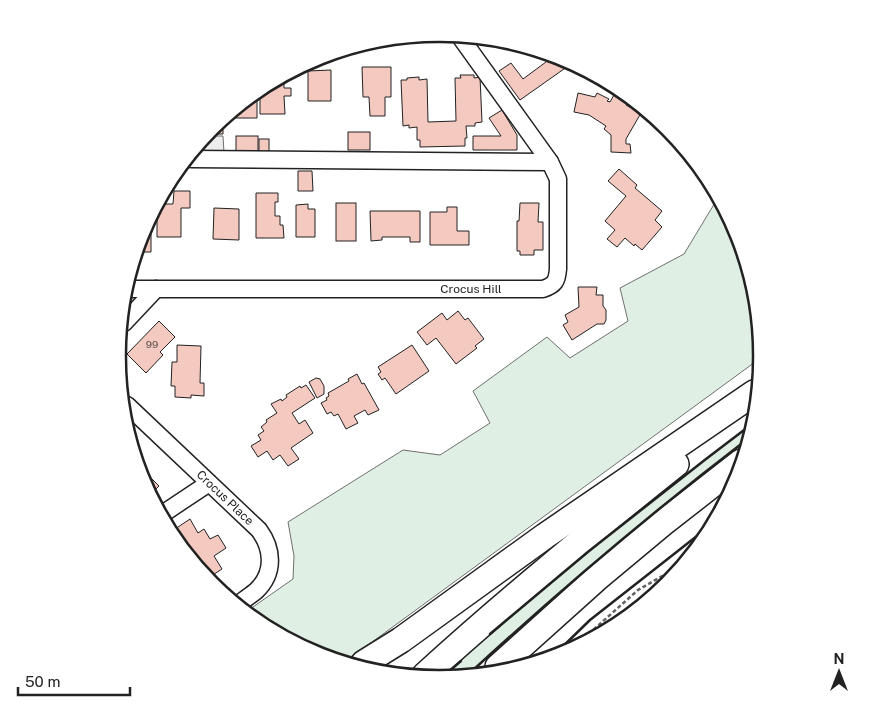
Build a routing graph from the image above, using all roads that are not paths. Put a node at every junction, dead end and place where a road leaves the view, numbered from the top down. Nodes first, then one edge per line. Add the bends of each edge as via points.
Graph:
1 (465, 43) edge
2 (196, 159) edge
3 (550, 162) junction
4 (134, 289) edge
5 (156, 289) junction
6 (129, 318) edge
7 (750, 396) edge
8 (131, 409) edge
9 (748, 410) edge
10 (731, 470) edge
11 (209, 483) junction
12 (167, 511) edge
13 (243, 600) edge
14 (367, 661) edge
15 (503, 663) edge
16 (432, 670) edge

1 - 3 street, Crocus Hill
2 - 3 street
3 - 5 street, Crocus Hill via 558,180 558,269 555,282 550,287
4 - 5 street
5 - 6 street
7 - 14 highway
8 - 11 street, Crocus Place
9 - 16 highway via 570,550
10 - 15 highway via 597,578
11 - 12 street
11 - 13 street, Crocus Place via 259,530 270,553 268,575

